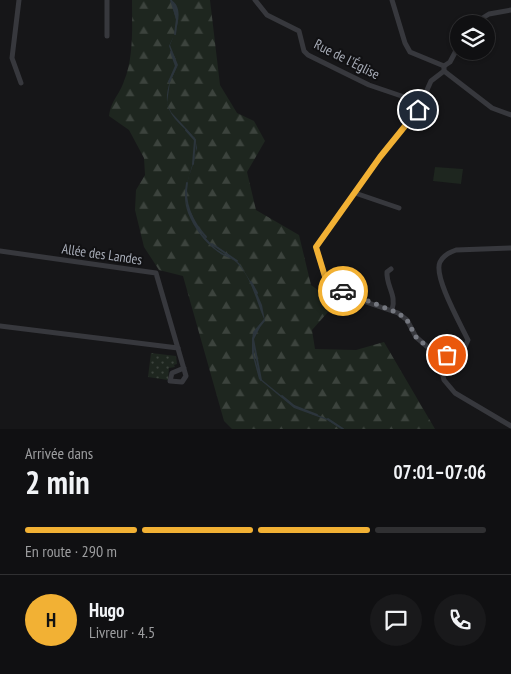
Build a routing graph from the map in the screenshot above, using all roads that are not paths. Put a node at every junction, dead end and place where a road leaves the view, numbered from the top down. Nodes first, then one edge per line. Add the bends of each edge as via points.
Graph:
1 (18, 0) edge
2 (107, 0) edge
3 (255, 0) edge
4 (392, 0) edge
5 (511, 8) edge
6 (486, 15) edge
7 (107, 36) dead end
8 (451, 60) edge
9 (444, 68) junction
10 (21, 83) dead end
11 (422, 103) junction
12 (511, 115) edge
13 (355, 193) junction
14 (399, 208) dead end
15 (511, 248) edge
16 (0, 251) edge
17 (391, 269) dead end
18 (392, 310) junction
19 (0, 326) edge
20 (178, 348) junction
21 (438, 356) junction
22 (184, 368) dead end
23 (511, 426) edge

1 - 10 street via 12,58
2 - 7 street
3 - 11 street, Rue de l'Église via 267,15 299,31 308,55 370,85
4 - 9 street via 410,52
5 - 6 street
8 - 9 street
9 - 11 street via 431,81
9 - 12 street via 492,108
11 - 13 street
13 - 14 street
13 - 18 street via 316,247 326,280 354,297
15 - 21 street via 456,250 440,262 445,293 468,340 463,351
16 - 20 street, Allée des Landes via 156,273
17 - 18 street via 387,277 394,295
18 - 21 street via 407,320 416,337
19 - 20 street
20 - 22 street, Allée des Landes
21 - 23 street via 444,380 455,393

